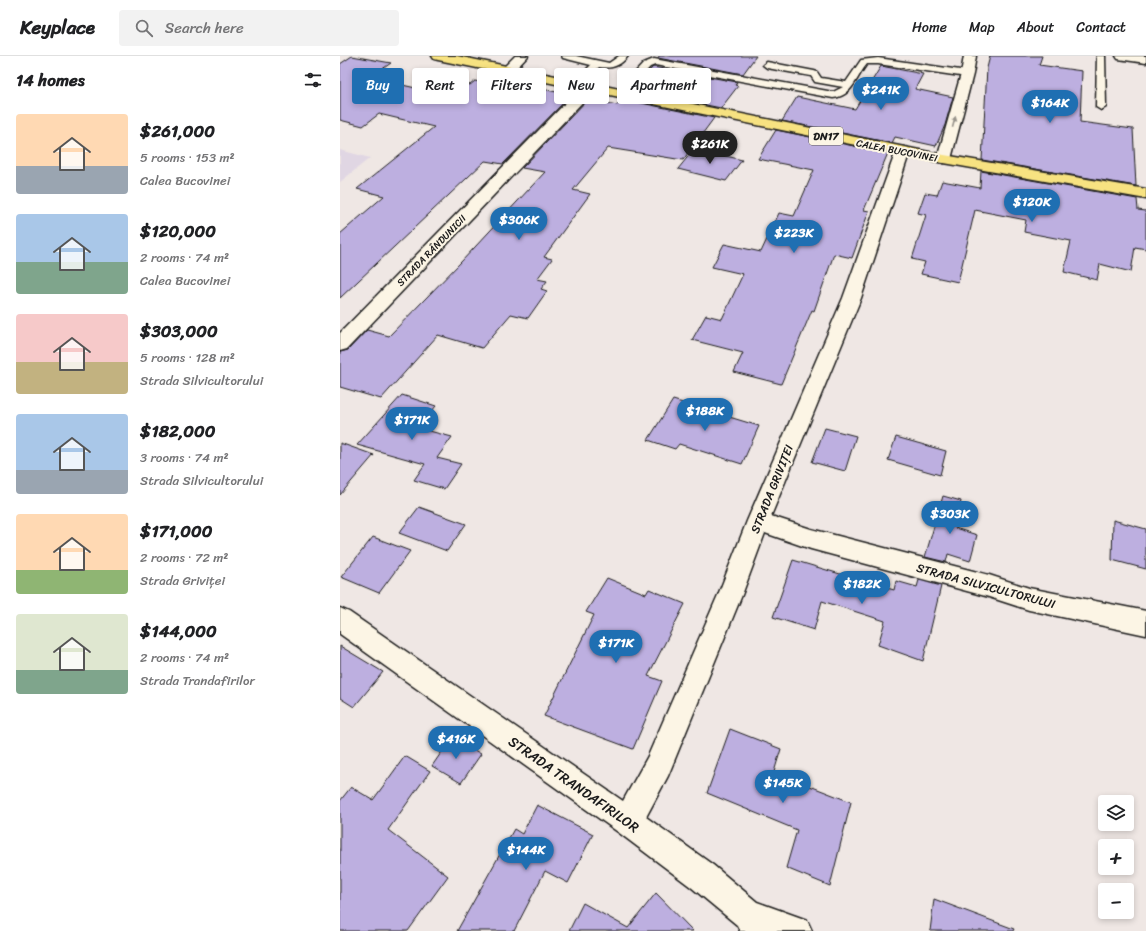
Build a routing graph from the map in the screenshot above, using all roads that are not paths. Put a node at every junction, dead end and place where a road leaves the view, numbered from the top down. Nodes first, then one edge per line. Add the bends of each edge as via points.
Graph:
1 (438, 56) edge
2 (522, 56) edge
3 (566, 56) edge
4 (624, 56) edge
5 (970, 56) edge
6 (1101, 56) edge
7 (1122, 56) edge
8 (1146, 59) edge
9 (597, 64) junction
10 (767, 65) dead end
11 (498, 68) edge
12 (510, 68) edge
13 (594, 68) edge
14 (644, 68) edge
15 (686, 68) edge
16 (711, 73) edge
17 (967, 74) junction
18 (849, 84) junction
19 (565, 104) edge
20 (670, 104) edge
21 (1101, 107) dead end
22 (903, 151) junction
23 (944, 159) junction
24 (1146, 194) edge
25 (340, 344) edge
26 (758, 521) junction
27 (340, 620) edge
28 (1146, 623) edge
29 (628, 822) junction
30 (753, 923) edge
31 (796, 931) edge

1 - 11 highway, CALEA BUCOVINEI / DN17
2 - 12 street
3 - 9 lane
4 - 9 lane via 612,66
5 - 17 street
6 - 21 lane
7 - 8 street
9 - 13 lane
10 - 18 lane via 814,74 818,80
14 - 15 lane via 654,62
16 - 18 lane via 823,94 838,95
17 - 18 lane via 878,61 864,62
23 -> 17 street
19 - 25 street, STRADA RÂNDUNICII
20 - 22 highway, CALEA BUCOVINEI / DN17
22 - 23 highway, CALEA BUCOVINEI / DN17
22 - 26 street, STRADA GRIVIȚEI via 852,298
23 - 24 highway, CALEA BUCOVINEI / DN17
26 - 28 street, STRADA SILVICULTORULUI via 811,539 1029,599
26 - 29 street, STRADA GRIVIȚEI via 730,595 658,766
27 - 29 street, STRADA TRANDAFIRILOR
29 - 30 street, STRADA TRANDAFIRILOR via 702,876
30 - 31 street

